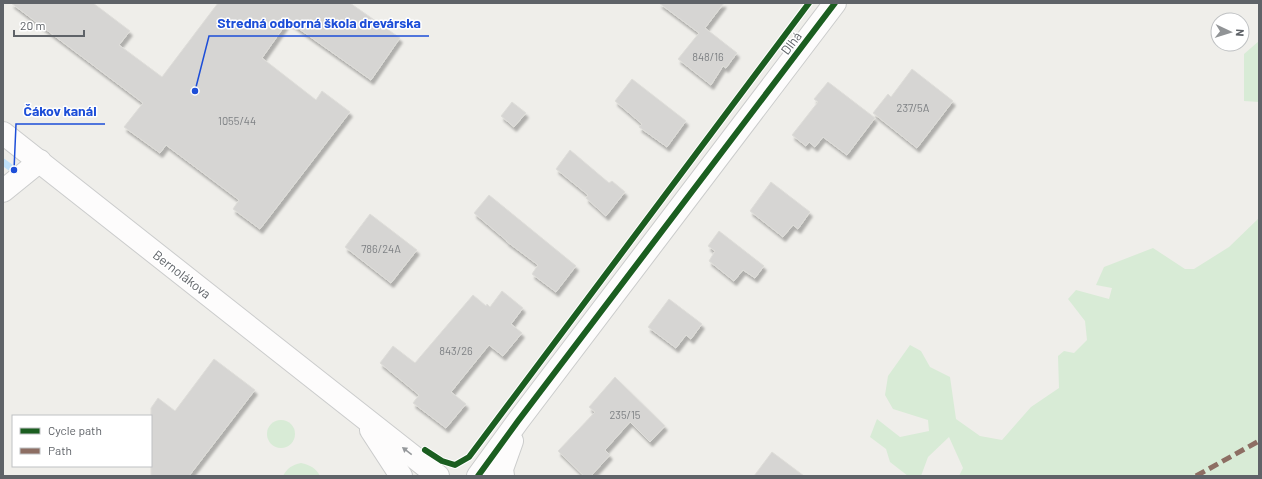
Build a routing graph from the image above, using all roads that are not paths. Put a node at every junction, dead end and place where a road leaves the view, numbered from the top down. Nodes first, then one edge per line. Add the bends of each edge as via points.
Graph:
1 (835, 3) edge
2 (3, 133) edge
3 (40, 161) junction
4 (3, 191) edge
5 (361, 416) junction
6 (518, 420) junction
7 (401, 476) edge
8 (438, 476) edge
9 (478, 476) edge
10 (503, 476) edge

1 - 6 street, Dlhá
2 - 3 street, Bernolákova
3 - 4 street
3 - 5 street, Bernolákova
5 - 7 street
8 -> 5 street, Bernolákova
6 - 9 street, Dlhá
6 - 10 street via 502,469

